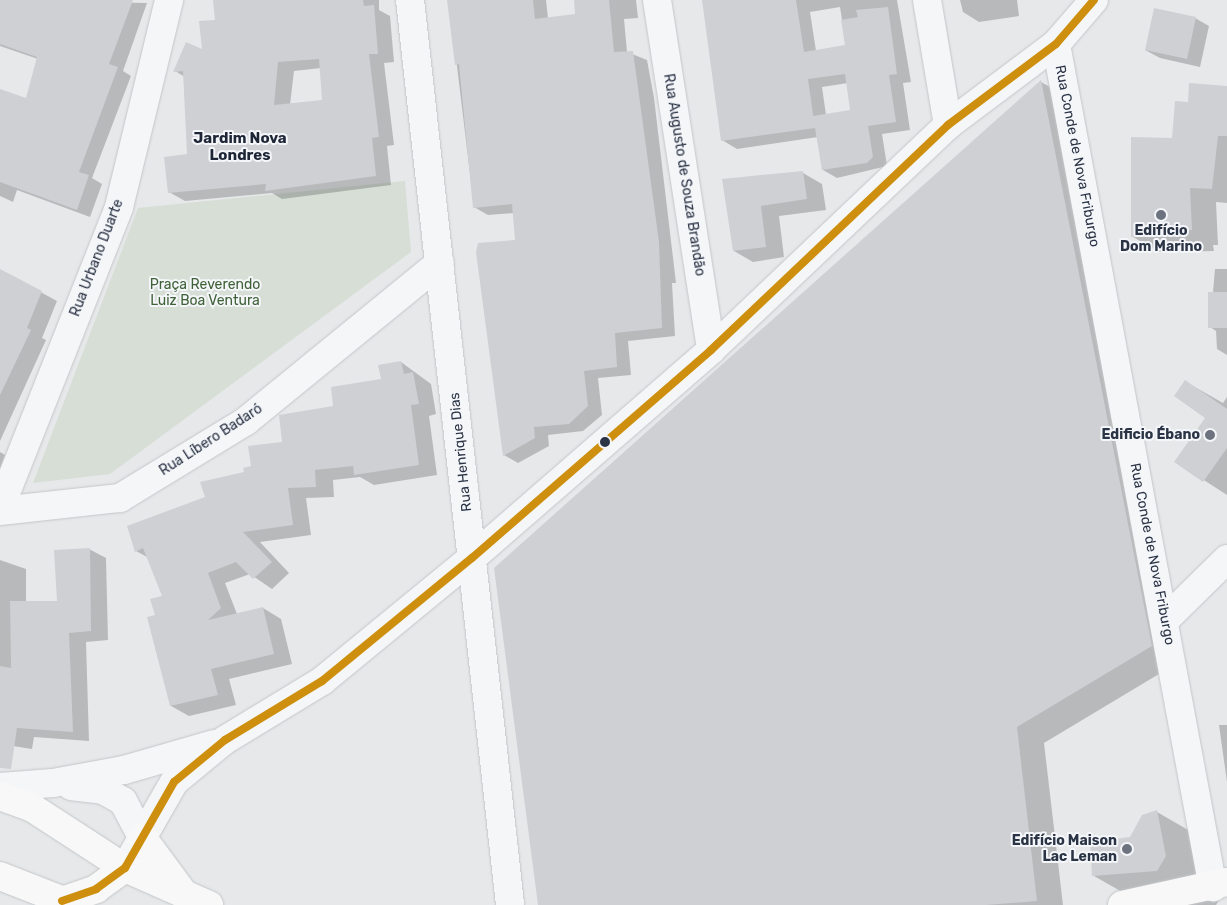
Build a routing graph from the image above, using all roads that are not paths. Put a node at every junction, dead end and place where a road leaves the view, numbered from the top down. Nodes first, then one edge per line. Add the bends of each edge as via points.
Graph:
1 (169, 0) edge
2 (410, 0) edge
3 (657, 0) edge
4 (927, 0) edge
5 (1094, 0) edge
6 (1056, 44) junction
7 (948, 125) junction
8 (440, 263) junction
9 (710, 350) junction
10 (0, 509) edge
11 (472, 558) junction
12 (1227, 559) edge
13 (1165, 620) junction
14 (225, 740) junction
15 (53, 783) junction
16 (0, 787) edge
17 (0, 796) edge
18 (142, 837) junction
19 (125, 868) junction
20 (0, 876) edge
21 (1220, 885) edge
22 (198, 901) edge
23 (68, 903) edge
24 (510, 905) edge
25 (1122, 905) edge

1 - 10 street, Rua Urbano Duarte via 119,207
2 - 8 street, Rua Henrique Dias
3 - 9 street, Rua Augusto de Souza Brandão
4 - 7 street
5 - 6 street
6 - 7 street
6 - 13 street, Rua Conde de Nova Friburgo
7 - 9 street
8 - 10 street, Rua Líbero Badaró via 246,421 120,498
8 - 11 street, Rua Henrique Dias
9 - 11 street
11 - 14 street via 322,681
11 - 24 street, Rua Henrique Dias
12 - 13 street
13 - 21 street, Rua Conde de Nova Friburgo
14 - 15 street via 124,770
14 - 18 street via 174,782
15 - 16 street
15 - 18 street via 103,790 122,801
17 - 19 main road via 31,807
18 - 19 street
18 - 22 main road
19 - 22 main road
19 - 23 main road
20 - 23 main road
21 - 25 main road

